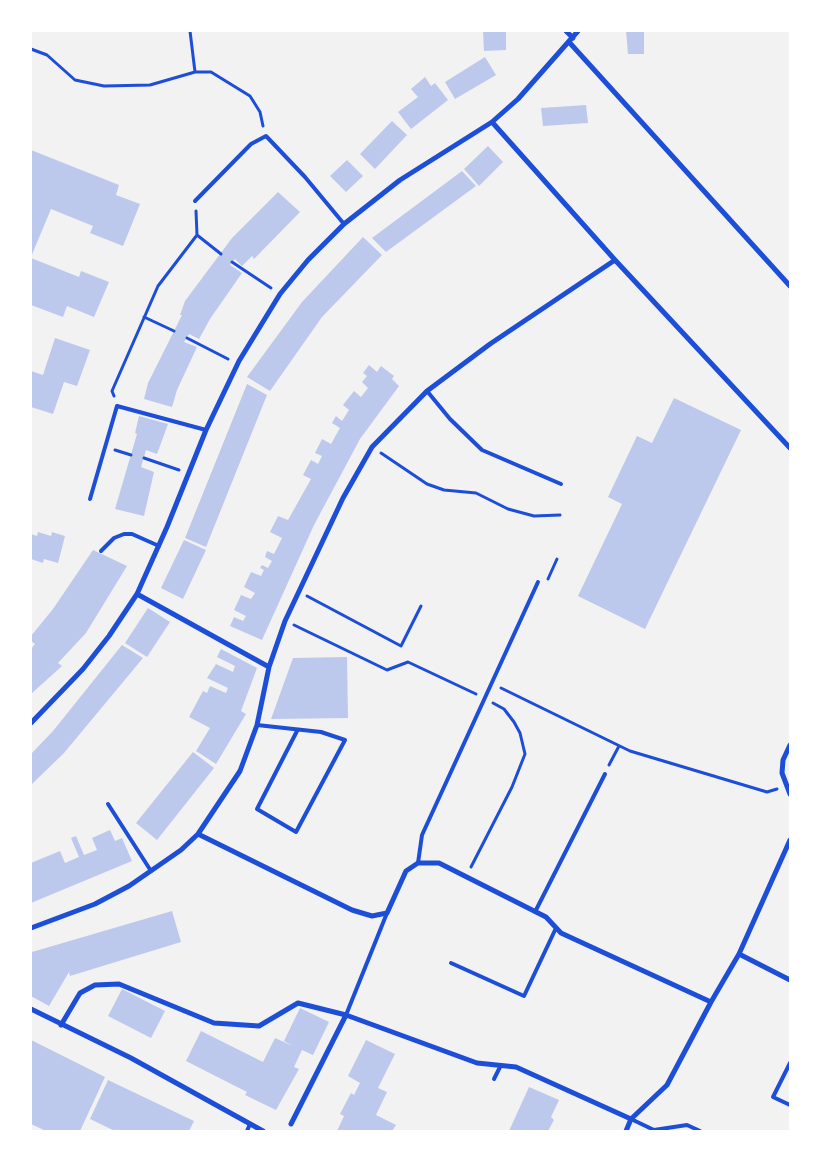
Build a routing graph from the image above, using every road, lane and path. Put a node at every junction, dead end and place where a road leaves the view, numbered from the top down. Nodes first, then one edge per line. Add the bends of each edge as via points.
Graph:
1 (190, 31) edge
2 (566, 31) edge
3 (578, 31) edge
4 (571, 40) junction
5 (31, 49) edge
6 (195, 72) junction
7 (492, 122) junction
8 (266, 136) junction
9 (195, 201) joint
10 (344, 224) junction
11 (197, 235) junction
12 (221, 254) dead end
13 (615, 260) junction
14 (232, 262) dead end
15 (790, 286) edge
16 (280, 294) junction
17 (144, 317) junction
18 (174, 331) dead end
19 (186, 338) dead end
20 (238, 364) junction
21 (427, 390) junction
22 (117, 406) junction
23 (206, 430) junction
24 (105, 446) junction
25 (372, 447) junction
26 (790, 448) edge
27 (131, 455) dead end
28 (144, 458) dead end
29 (189, 473) junction
30 (561, 484) dead end
31 (90, 499) dead end
32 (560, 515) dead end
33 (159, 546) junction
34 (101, 551) dead end
35 (538, 582) dead end
36 (298, 591) junction
37 (137, 594) junction
38 (421, 606) dead end
39 (285, 621) junction
40 (269, 667) junction
41 (492, 683) junction
42 (484, 698) junction
43 (31, 723) edge
44 (257, 725) junction
45 (297, 731) junction
46 (619, 746) junction
47 (790, 746) edge
48 (605, 774) joint
49 (787, 785) junction
50 (790, 794) edge
51 (108, 804) dead end
52 (198, 834) junction
53 (790, 840) edge
54 (418, 863) junction
55 (151, 872) junction
56 (467, 877) junction
57 (535, 912) junction
58 (387, 913) junction
59 (31, 928) edge
60 (556, 928) junction
61 (739, 954) junction
62 (450, 963) dead end
63 (790, 980) edge
64 (710, 1002) junction
65 (31, 1008) edge
66 (346, 1015) junction
67 (61, 1025) junction
68 (790, 1063) edge
69 (501, 1065) junction
70 (494, 1079) dead end
71 (790, 1105) edge
72 (632, 1119) junction
73 (250, 1124) junction
74 (291, 1124) dead end
75 (247, 1131) edge
76 (263, 1131) edge
77 (626, 1131) edge
78 (700, 1131) edge

1 - 6 path
2 - 4 street
3 - 4 street
4 - 7 street via 518,99
4 - 15 street
5 - 6 path via 47,55 76,80 104,86 150,85
6 - 8 path via 211,72 250,96 260,112
7 - 10 street via 400,180
7 - 13 street
8 - 9 lane via 251,144
8 - 10 lane
9 - 11 path
10 - 16 street
11 - 12 path
11 - 17 path via 158,286
13 - 21 street
13 - 26 street
14 - 16 path
16 - 20 street
17 - 18 path
17 - 22 path via 112,391
19 - 20 path
20 - 23 street
21 - 25 street
21 - 30 lane via 450,419 482,450
22 - 23 lane
22 - 24 lane
23 - 29 street
24 - 27 path
24 - 31 lane
25 - 32 path via 427,484 444,490 476,493 534,516
25 - 36 street
28 - 29 path
29 - 33 street
33 - 34 lane via 132,534 124,534 114,538
33 - 37 street
35 - 41 lane
36 - 38 path via 401,646
36 - 39 street
37 - 40 street
37 - 43 street via 83,669
39 - 40 street
39 - 42 path via 387,670 408,662
40 - 44 street
41 - 42 lane
41 - 46 path
42 - 54 lane via 422,835
42 - 56 path via 504,708 520,733 525,754
44 - 45 lane
44 - 52 street via 240,771
45 - 45 lane via 321,732 345,740 296,832 257,809
46 - 48 path
46 - 49 path via 767,792
47 - 49 street via 782,760 782,773
48 - 57 lane
49 - 50 street
51 - 55 lane
52 - 55 street
52 - 58 street via 352,910 372,916
53 - 61 street
54 - 56 street via 439,863
54 - 58 street via 406,871
55 - 59 street via 95,904
56 - 57 street
57 - 60 street via 546,917
58 - 66 lane
60 - 62 lane via 524,996
60 - 64 street
61 - 63 street
61 - 64 street
64 - 72 street via 667,1085
65 - 67 street
66 - 67 street via 298,1003 259,1026 214,1023 119,984 95,985 80,993
66 - 69 street via 477,1063
66 - 74 street
67 - 73 street via 131,1058
68 - 71 lane via 773,1097
69 - 70 lane
69 - 72 street via 516,1067
72 - 77 street
72 - 78 lane via 654,1130 687,1125
73 - 75 lane
73 - 76 street

